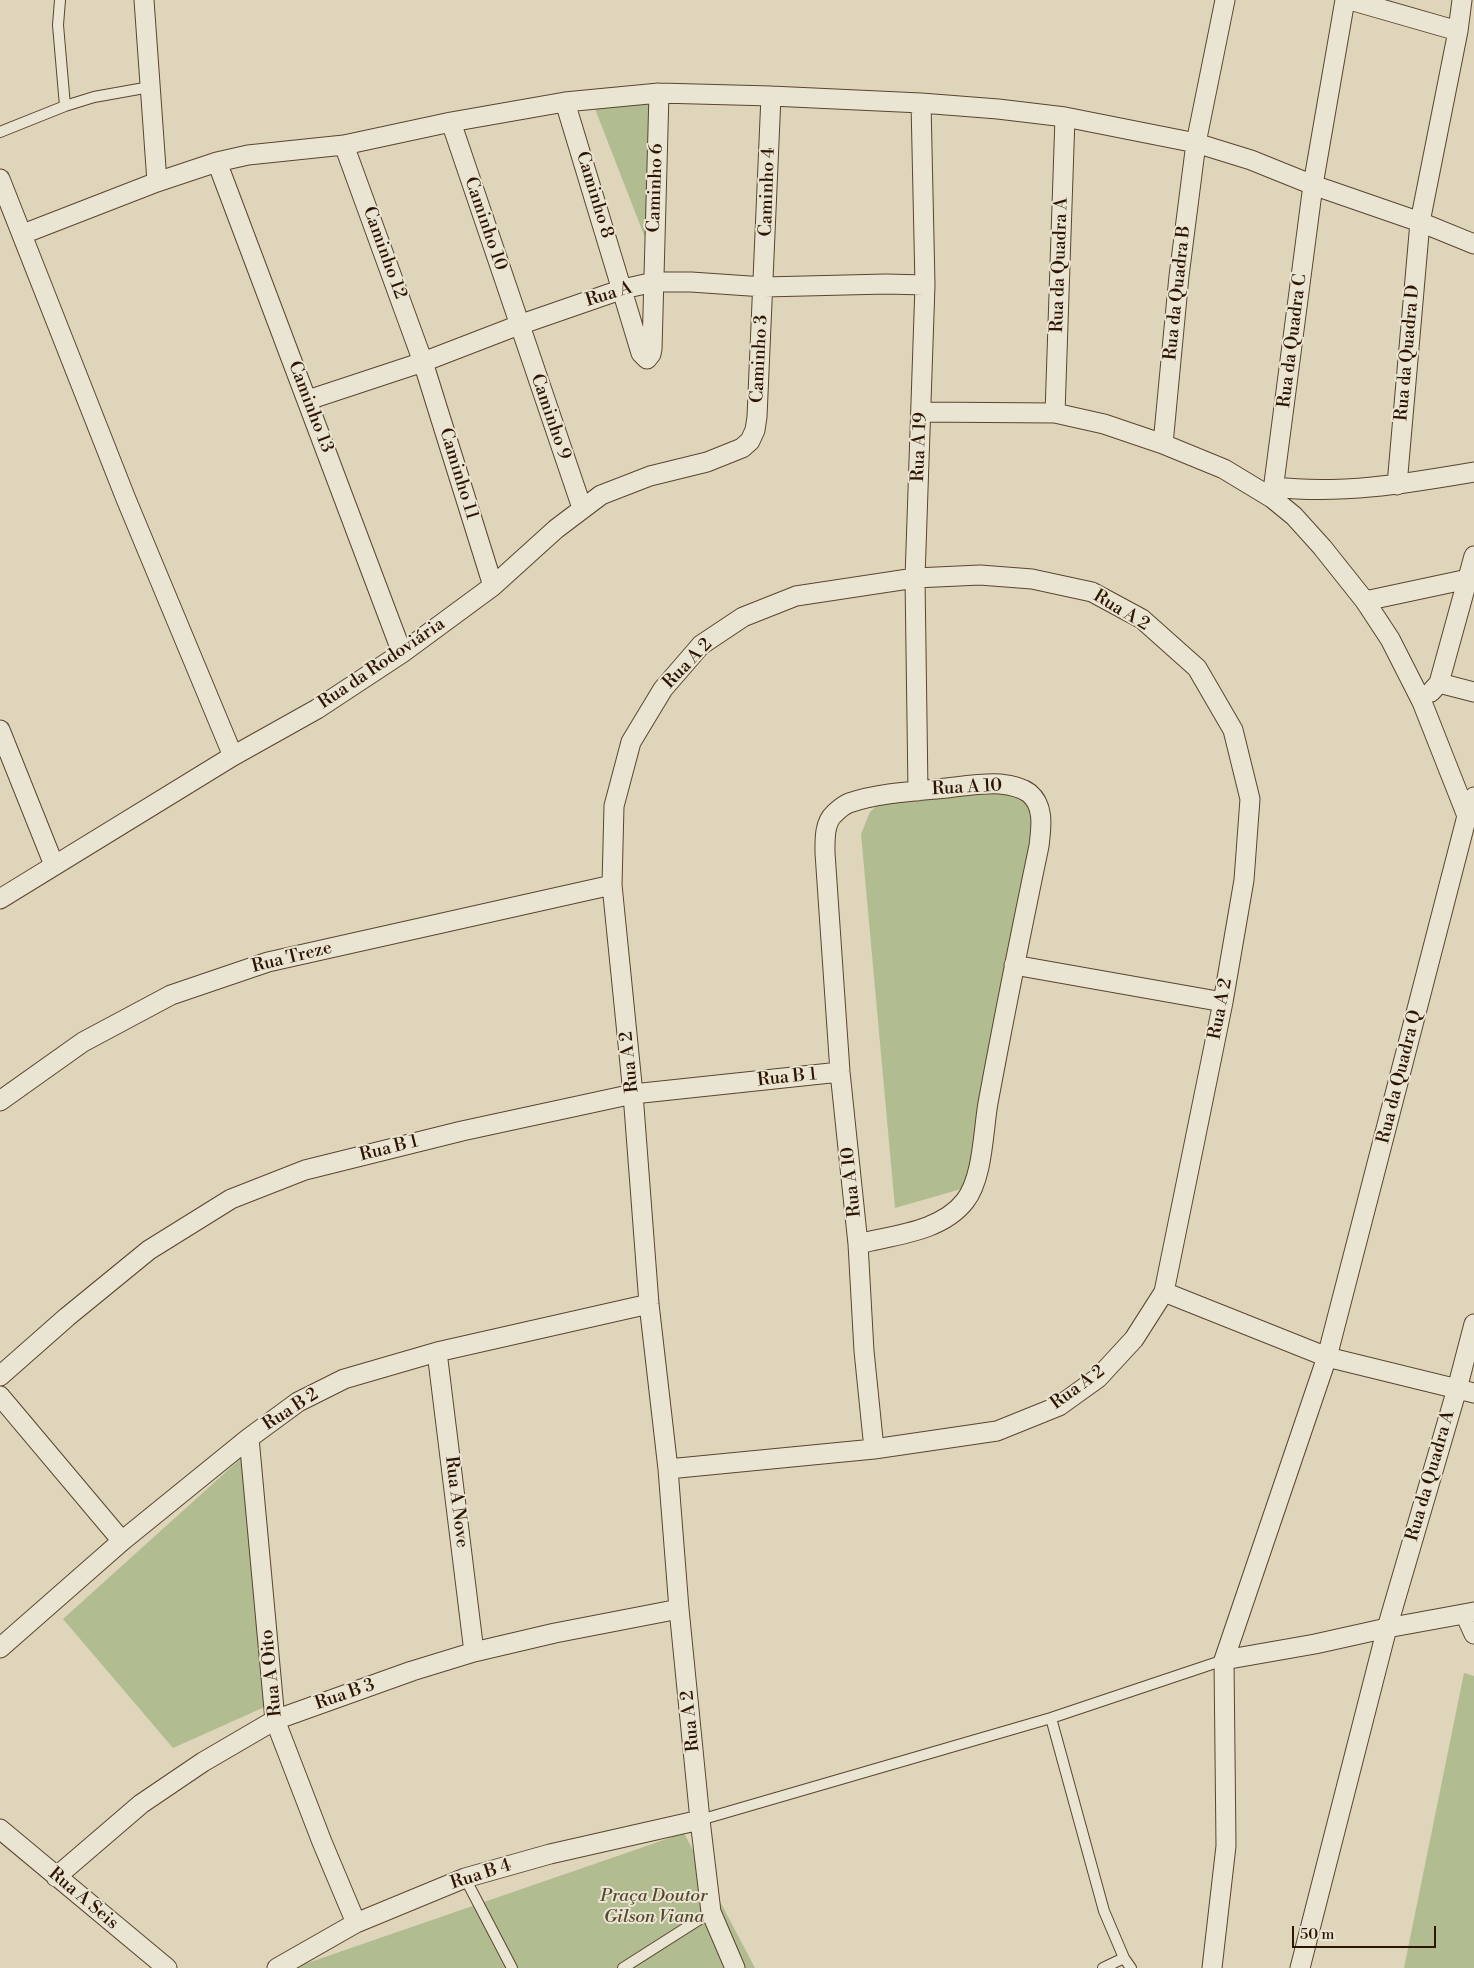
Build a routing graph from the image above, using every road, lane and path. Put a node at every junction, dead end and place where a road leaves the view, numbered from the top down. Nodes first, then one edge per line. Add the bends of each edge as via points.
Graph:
1 (60, 0) edge
2 (144, 0) edge
3 (1225, 0) edge
4 (1345, 0) edge
5 (1350, 0) edge
6 (1462, 0) edge
7 (1458, 31) junction
8 (150, 87) junction
9 (659, 93) junction
10 (771, 96) junction
11 (565, 102) junction
12 (922, 103) junction
13 (65, 106) junction
14 (1065, 117) junction
15 (451, 122) junction
16 (0, 132) edge
17 (1196, 143) junction
18 (344, 145) junction
19 (218, 162) junction
20 (0, 179) edge
21 (157, 182) junction
22 (1313, 185) junction
23 (1420, 222) junction
24 (23, 234) junction
25 (1474, 244) edge
26 (654, 282) junction
27 (925, 285) junction
28 (764, 287) junction
29 (623, 289) junction
30 (519, 325) junction
31 (647, 359) joint
32 (423, 362) junction
33 (308, 400) junction
34 (921, 412) junction
35 (1055, 413) junction
36 (755, 430) joint
37 (1163, 444) junction
38 (1474, 472) edge
39 (1396, 485) junction
40 (1274, 492) junction
41 (582, 508) junction
42 (1474, 556) edge
43 (915, 578) junction
44 (1468, 579) junction
45 (493, 586) junction
46 (1365, 601) junction
47 (402, 653) junction
48 (1439, 683) junction
49 (1474, 692) edge
50 (1422, 702) junction
51 (0, 730) edge
52 (233, 756) junction
53 (918, 791) junction
54 (1474, 797) edge
55 (1470, 817) edge
56 (54, 865) junction
57 (612, 885) junction
58 (0, 898) edge
59 (1014, 964) junction
60 (1223, 1002) junction
61 (840, 1072) junction
62 (633, 1094) junction
63 (0, 1101) edge
64 (858, 1244) junction
65 (1164, 1292) junction
66 (649, 1304) junction
67 (1474, 1324) edge
68 (437, 1352) junction
69 (1327, 1357) junction
70 (0, 1376) edge
71 (1465, 1391) edge
72 (0, 1396) edge
73 (249, 1438) junction
74 (874, 1449) junction
75 (668, 1469) junction
76 (122, 1541) junction
77 (679, 1609) junction
78 (1469, 1613) edge
79 (1386, 1628) junction
80 (1474, 1634) edge
81 (0, 1648) edge
82 (474, 1652) junction
83 (1224, 1660) junction
84 (1051, 1718) junction
85 (275, 1720) junction
86 (700, 1820) junction
87 (0, 1829) edge
88 (56, 1877) junction
89 (465, 1878) junction
90 (711, 1912) junction
91 (356, 1923) junction
92 (1124, 1958) junction
93 (167, 1968) edge
94 (277, 1968) edge
95 (512, 1968) edge
96 (624, 1968) edge
97 (735, 1968) edge
98 (1103, 1968) edge
99 (1131, 1968) edge
100 (1212, 1968) edge
101 (1300, 1968) edge

1 - 13 lane via 58,25
2 - 8 street
3 - 17 street, Rua da Quadra B
4 - 22 street, Rua da Quadra C
5 - 7 street
6 - 7 street, Rua da Quadra D
7 - 23 street, Rua da Quadra D
8 - 13 lane
8 - 21 street
9 - 10 street
9 - 11 street
9 - 26 street, Caminho 6
10 - 12 street
10 - 28 street, Caminho 4
11 - 15 street
11 - 29 street, Caminho 8
12 - 14 street
12 - 27 street, Rua A 19
13 - 16 lane
14 - 17 street
14 - 35 street, Rua da Quadra A
15 - 18 street
15 - 30 street, Caminho 10
17 - 22 street via 1251,160
17 - 37 street, Rua da Quadra B
18 - 19 street via 273,151
18 - 32 street, Caminho 12
19 - 21 street
19 - 33 street, Caminho 13
20 - 24 street
21 - 24 street
22 - 23 street
22 - 40 street, Rua da Quadra C
23 - 25 street
23 - 39 street, Rua da Quadra D
24 - 52 street via 126,499
26 - 28 street, Rua A
26 - 29 street, Rua A
26 - 31 street, Caminho 6 via 652,349
27 - 28 street, Rua A
27 - 34 street, Rua A 19
28 - 36 street, Caminho 3
29 - 30 street, Rua A
29 - 31 street, Caminho 8 via 641,353
30 - 32 street, Rua A
30 - 41 street, Caminho 9
32 - 33 street, Rua A
32 - 45 street, Caminho 11
33 - 47 street, Caminho 13
34 - 35 street
34 - 43 street, Rua A 19
35 - 37 street via 1104,424
36 - 41 street, Rua da Rodoviária via 750,441 726,456 624,485
37 - 40 street
38 - 39 street
39 - 40 street
40 - 46 street
41 - 45 street, Rua da Rodoviária
42 - 44 street
43 - 53 street, Rua A 19
43 - 57 street, Rua A 2 via 796,596 742,617 701,645 663,689 631,742 614,806
43 - 60 street, Rua A 2 via 980,574 1032,579 1092,592 1142,619 1197,668 1233,730 1250,799 1244,880
44 - 46 street
44 - 48 street
45 - 47 street, Rua da Rodoviária
46 - 50 street via 1390,639
47 - 52 street, Rua da Rodoviária via 317,709
48 - 49 street
48 - 50 street
50 - 55 street
51 - 56 street
52 - 56 street, Rua da Rodoviária
53 - 59 street, Rua A 10 via 1000,784 1019,787 1038,804 1042,824 1039,846
53 - 61 street, Rua A 10 via 847,804 832,815 826,831
54 - 55 street, Rua da Quadra Q
55 - 69 street, Rua da Quadra Q
56 - 58 street, Rua da Rodoviária
57 - 62 street, Rua A 2
57 - 63 street, Rua Treze via 268,962 171,995 82,1042
59 - 60 street
59 - 64 street, Rua A 10 via 977,1176 966,1201 949,1217 926,1227
60 - 65 street, Rua A 2
61 - 62 street, Rua B 1
61 - 64 street, Rua A 10
62 - 66 street, Rua A 2
62 - 70 street, Rua B 1 via 462,1130 305,1170 232,1199 149,1250
64 - 74 street, Rua A 10
65 - 69 street
65 - 74 street, Rua A 2 via 1134,1339 1098,1378 1059,1406 997,1431
66 - 68 street, Rua B 2
66 - 75 street, Rua A 2
67 - 71 street, Rua da Quadra A
68 - 73 street, Rua B 2 via 344,1379 298,1402
68 - 82 street, Rua A Nove
69 - 71 street
69 - 83 street, Rua da Quadra Q
71 - 79 street, Rua da Quadra A
72 - 76 street
73 - 76 street, Rua B 2
73 - 85 street, Rua A Oito
74 - 75 street, Rua A 2
75 - 77 street, Rua A 2
76 - 81 street, Rua B 2
77 - 82 street, Rua B 3
77 - 86 street, Rua A 2
78 - 79 street
78 - 80 street
79 - 83 street
79 - 101 street, Rua da Quadra A
82 - 85 street, Rua B 3
83 - 84 lane
83 - 100 street, Rua da Quadra Q via 1226,1846
84 - 86 lane
84 - 92 lane via 1104,1911
85 - 88 street, Rua B 3 via 203,1762 141,1804
85 - 91 street, Rua A Oito
86 - 89 street, Rua B 4 via 550,1854
86 - 90 street, Rua A 2
87 - 88 street, Rua A Seis
88 - 93 street, Rua A Seis
89 - 91 street, Rua B 4
89 - 95 lane
90 - 96 lane
90 - 97 street, Rua A 2
91 - 94 street, Rua B 4
92 - 98 lane
92 - 99 lane

